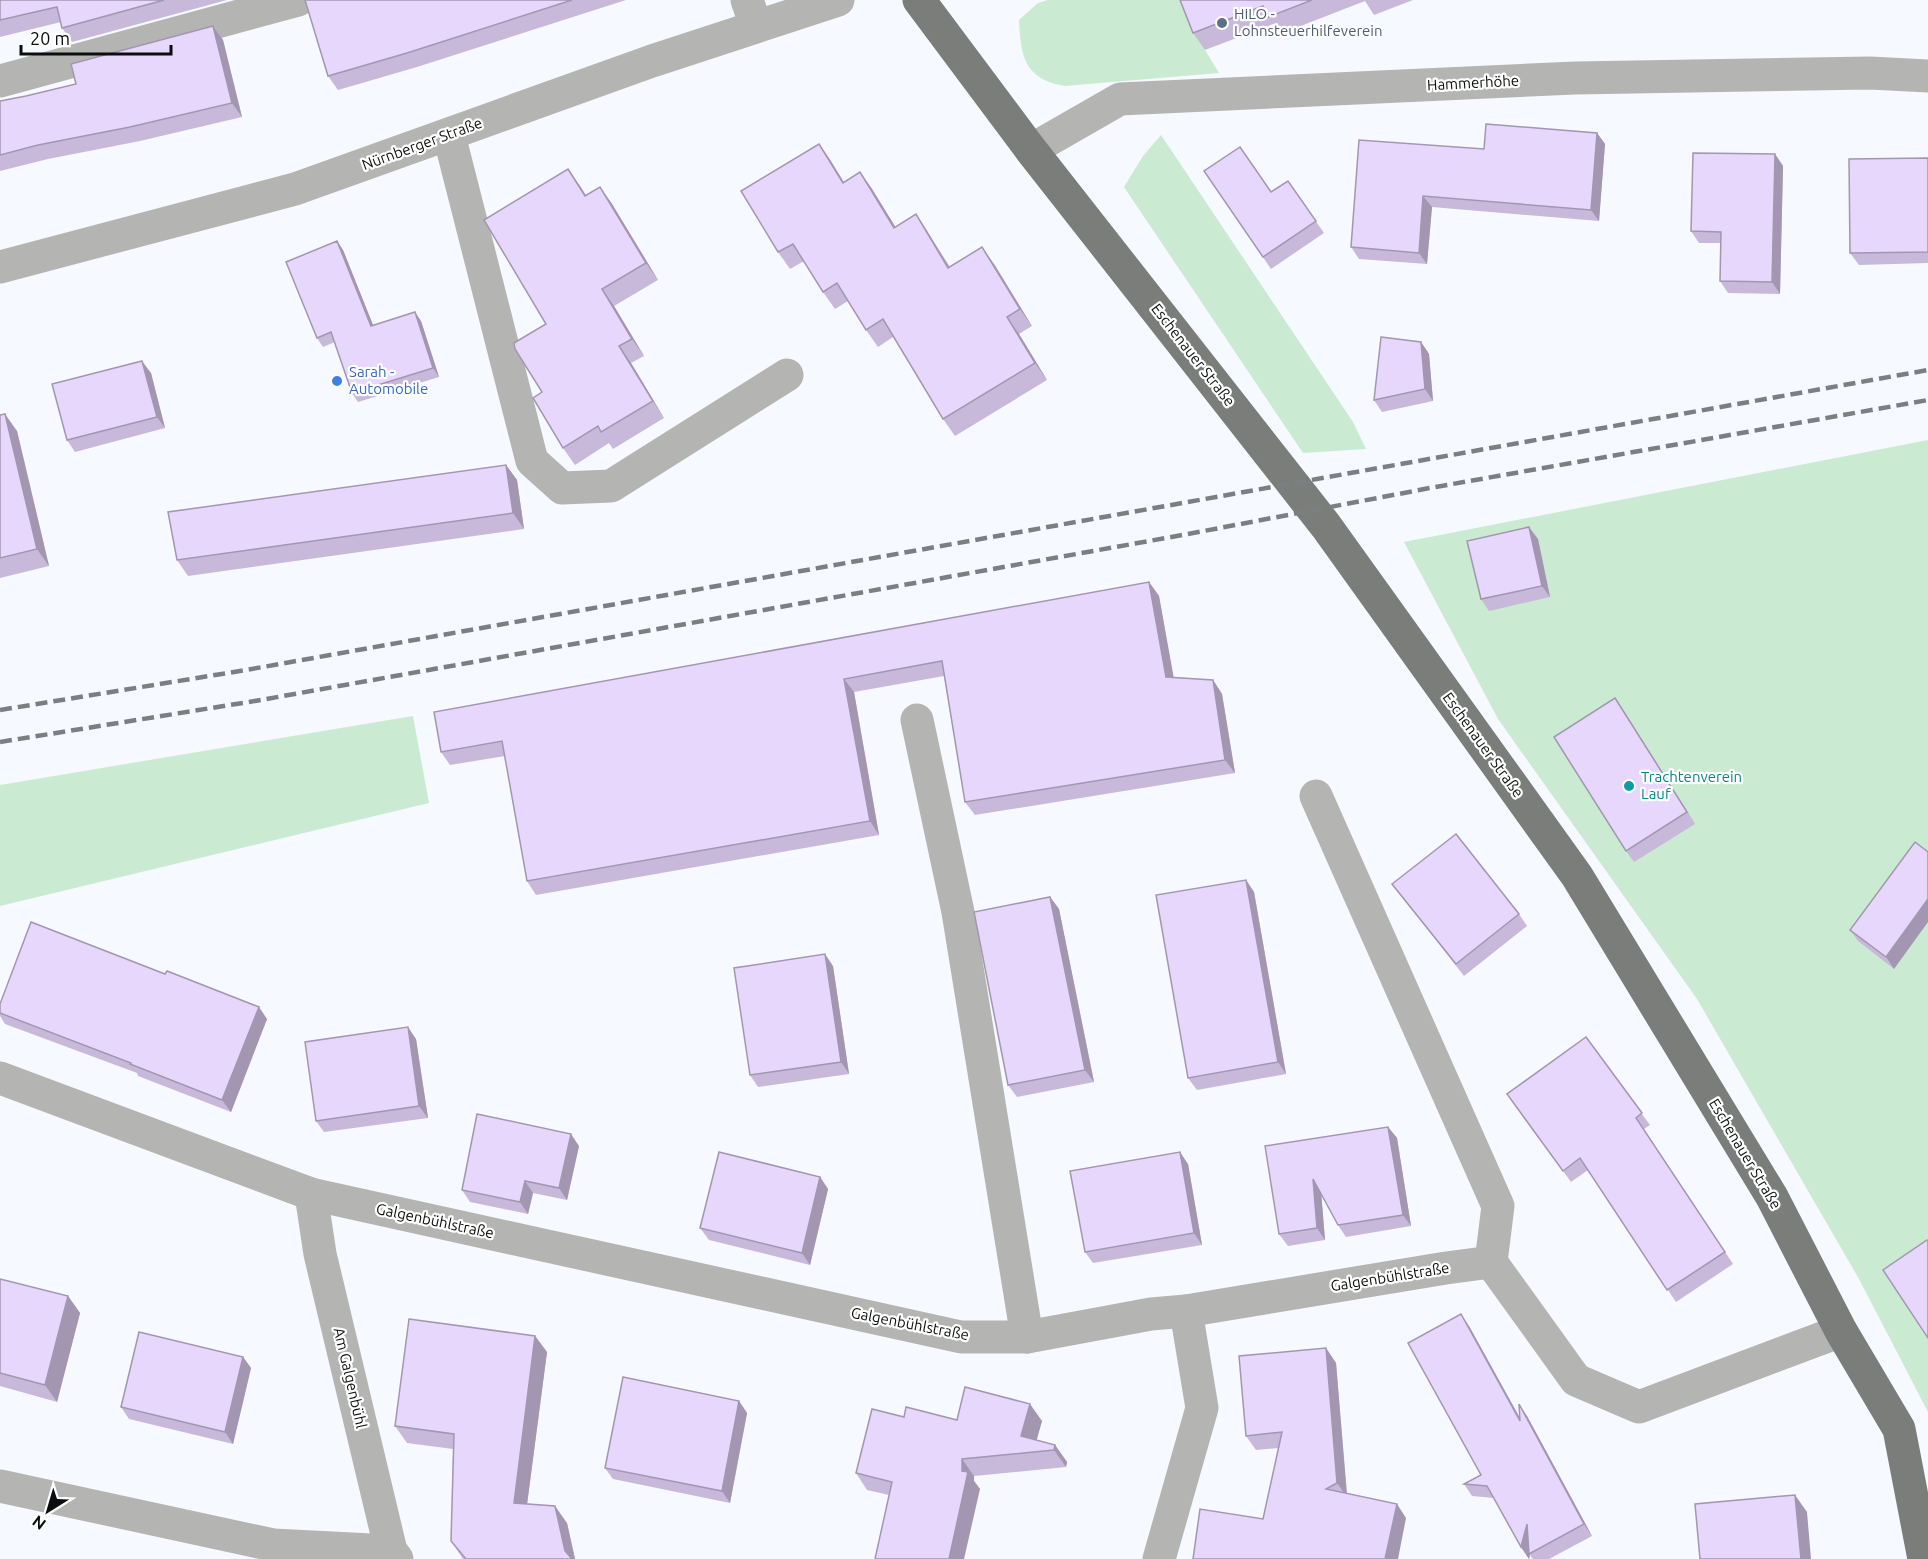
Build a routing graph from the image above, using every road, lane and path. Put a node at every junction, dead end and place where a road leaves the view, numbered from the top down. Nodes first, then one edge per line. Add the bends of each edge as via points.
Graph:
1 (298, 0) edge
2 (838, 0) edge
3 (919, 0) edge
4 (752, 13) edge
5 (1928, 76) edge
6 (0, 81) edge
7 (449, 135) junction
8 (1032, 150) junction
9 (0, 267) edge
10 (787, 375) dead end
11 (917, 720) dead end
12 (1316, 796) dead end
13 (0, 1078) edge
14 (311, 1194) junction
15 (1491, 1262) junction
16 (1185, 1311) junction
17 (1841, 1331) junction
18 (1027, 1337) junction
19 (0, 1486) edge
20 (394, 1555) edge
21 (1160, 1559) edge
22 (1924, 1559) edge

1 - 6 street
2 - 4 street, Nürnberger Straße
3 - 8 main road, Eschenauer Straße
4 - 7 street, Nürnberger Straße via 642,64
5 - 8 street, Hammerhöhe via 1870,73 1575,78 1120,99
7 - 9 street, Nürnberger Straße via 296,189
7 - 10 street via 532,461 562,488 611,486
8 - 17 main road, Eschenauer Straße via 1326,526 1577,876 1772,1197
11 - 18 street via 958,912
12 - 15 street via 1498,1206
13 - 14 street, Galgenbühlstraße
14 - 18 street, Galgenbühlstraße via 961,1337
14 - 20 street, Am Galgenbühl via 320,1254
15 - 16 street, Galgenbühlstraße
15 - 17 street via 1576,1380 1639,1407
16 - 18 street, Galgenbühlstraße
16 - 21 street via 1202,1408
17 - 22 main road, Eschenauer Straße via 1899,1430
19 - 20 street via 273,1545

